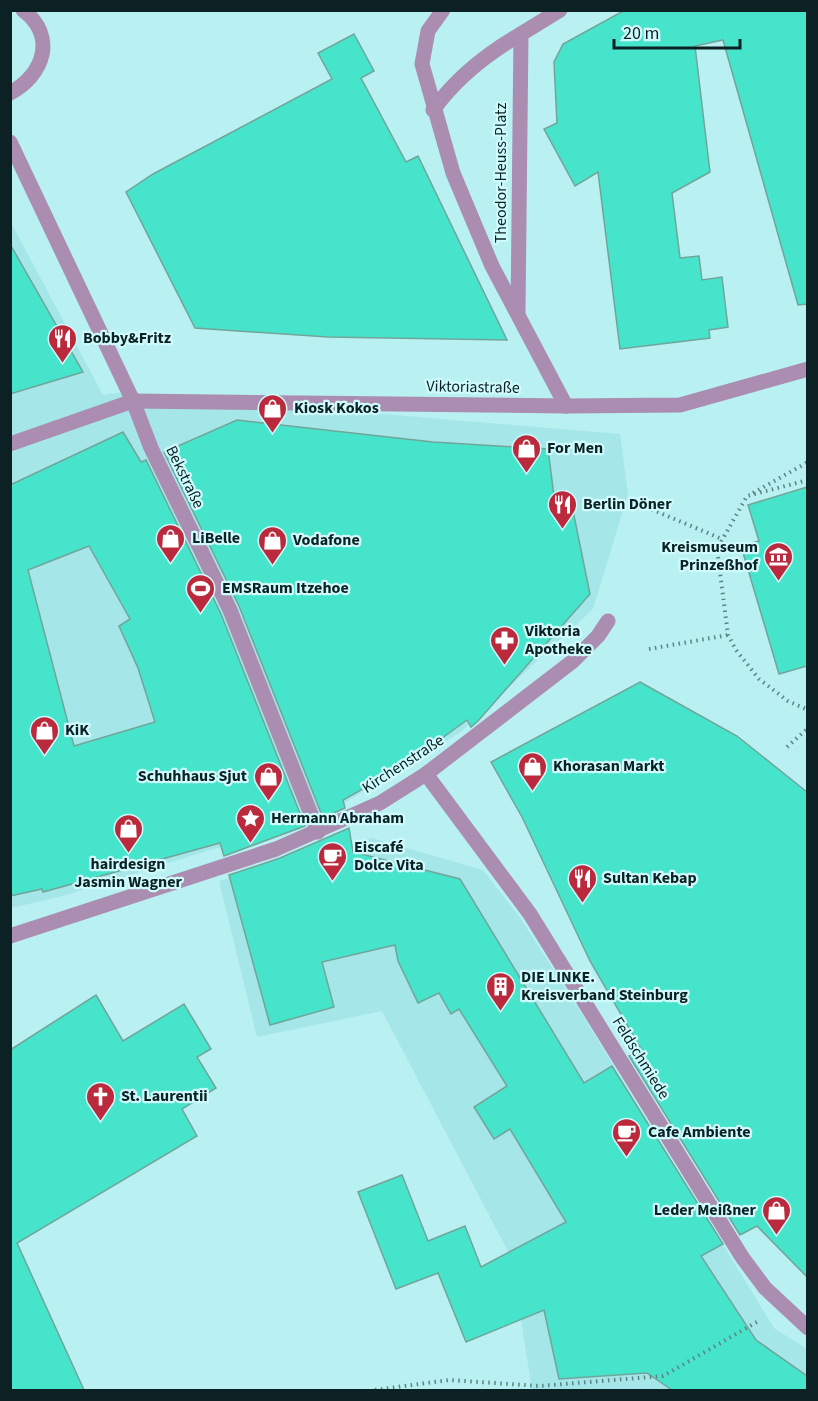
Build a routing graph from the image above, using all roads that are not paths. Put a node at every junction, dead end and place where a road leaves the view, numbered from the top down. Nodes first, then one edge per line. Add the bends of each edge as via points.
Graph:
1 (23, 10) edge
2 (443, 10) edge
3 (560, 10) edge
4 (521, 34) junction
5 (10, 93) edge
6 (433, 110) junction
7 (10, 142) edge
8 (518, 313) junction
9 (807, 369) edge
10 (133, 401) junction
11 (566, 406) junction
12 (10, 444) edge
13 (608, 621) dead end
14 (426, 774) junction
15 (318, 832) junction
16 (10, 936) edge
17 (807, 1328) edge

1 - 5 street via 39,30 43,47 35,74
2 - 6 street, Theodor-Heuss-Platz via 428,31 422,64
3 - 4 street
4 - 6 street via 489,52 450,86
4 - 8 street, Theodor-Heuss-Platz
6 - 8 street, Theodor-Heuss-Platz via 453,173 492,266
7 - 10 street, Bekstraße
8 - 11 street, Theodor-Heuss-Platz
9 - 11 street, Viktoriastraße via 680,405
10 - 11 street, Viktoriastraße
10 - 12 street, Viktoriastraße
10 - 15 street, Bekstraße via 151,448 230,610
13 - 14 street, Kirchenstraße via 573,661
14 - 15 street, Kirchenstraße via 380,803
14 - 17 street, Feldschmiede via 530,914 742,1257 765,1288
15 - 16 street, Kirchenstraße

